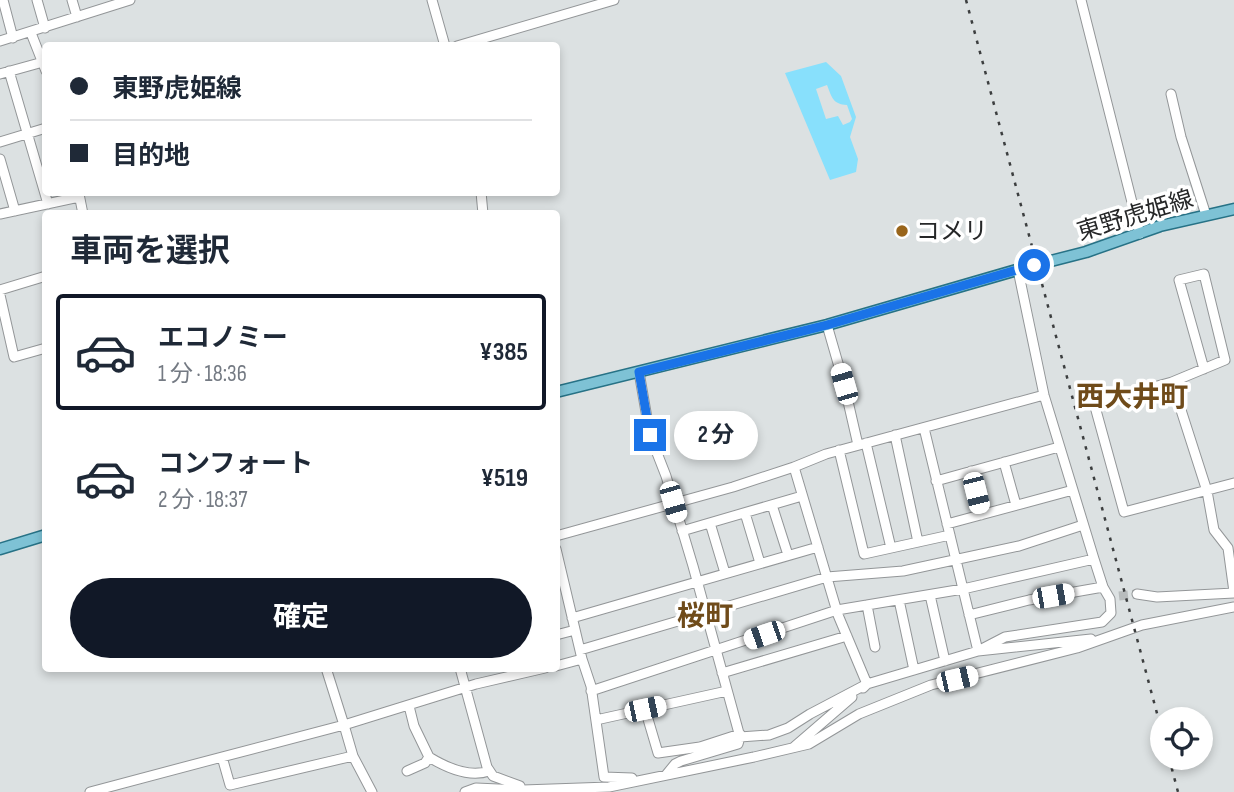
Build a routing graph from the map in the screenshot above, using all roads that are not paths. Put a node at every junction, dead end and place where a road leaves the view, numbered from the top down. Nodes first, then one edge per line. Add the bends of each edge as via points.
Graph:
1 (3, 0) edge
2 (37, 0) edge
3 (72, 0) edge
4 (130, 0) edge
5 (432, 0) edge
6 (614, 0) edge
7 (1081, 0) edge
8 (107, 4) edge
9 (77, 18) junction
10 (45, 28) junction
11 (31, 33) junction
12 (13, 38) junction
13 (0, 41) edge
14 (444, 42) edge
15 (471, 42) edge
16 (42, 61) edge
17 (42, 66) edge
18 (4, 73) edge
19 (1171, 94) dead end
20 (42, 129) edge
21 (27, 134) junction
22 (0, 142) edge
23 (0, 159) edge
24 (42, 184) edge
25 (46, 196) edge
26 (76, 196) edge
27 (48, 204) junction
28 (1234, 209) edge
29 (15, 211) junction
30 (0, 214) edge
31 (1206, 215) junction
32 (1140, 234) junction
33 (1047, 262) dead end
34 (1034, 265) dead end
35 (1018, 270) junction
36 (42, 277) edge
37 (0, 292) edge
38 (827, 325) junction
39 (42, 349) edge
40 (1204, 369) junction
41 (639, 372) junction
42 (1171, 382) junction
43 (560, 391) edge
44 (1044, 395) junction
45 (924, 428) junction
46 (895, 435) junction
47 (862, 444) junction
48 (1059, 447) junction
49 (839, 450) junction
50 (1004, 462) junction
51 (794, 467) junction
52 (971, 471) junction
53 (936, 481) junction
54 (1234, 483) edge
55 (1073, 490) junction
56 (1206, 491) junction
57 (802, 496) junction
58 (673, 502) junction
59 (772, 505) junction
60 (1016, 505) junction
61 (745, 513) junction
62 (981, 515) junction
63 (710, 523) junction
64 (947, 524) junction
65 (1083, 525) junction
66 (682, 531) junction
67 (560, 535) edge
68 (950, 535) junction
69 (42, 536) edge
70 (918, 542) junction
71 (818, 547) junction
72 (891, 548) junction
73 (0, 549) edge
74 (788, 555) junction
75 (956, 559) junction
76 (1094, 559) junction
77 (760, 563) junction
78 (725, 573) junction
79 (827, 577) junction
80 (697, 581) junction
81 (560, 585) edge
82 (1103, 587) junction
83 (963, 589) junction
84 (1234, 592) edge
85 (1137, 594) tunnel mouth
86 (930, 595) junction
87 (899, 600) junction
88 (867, 605) junction
89 (1234, 607) edge
90 (837, 610) junction
91 (705, 615) junction
92 (969, 615) junction
93 (572, 618) junction
94 (575, 630) junction
95 (560, 634) edge
96 (847, 636) junction
97 (1103, 639) junction
98 (875, 647) dead end
99 (716, 651) junction
100 (978, 651) junction
101 (581, 654) junction
102 (945, 661) junction
103 (560, 664) edge
104 (914, 670) junction
105 (327, 672) edge
106 (461, 672) edge
107 (529, 672) edge
108 (722, 673) junction
109 (867, 684) junction
110 (466, 688) junction
111 (591, 691) junction
112 (727, 691) junction
113 (409, 706) junction
114 (645, 709) junction
115 (596, 720) junction
116 (344, 725) junction
117 (740, 736) junction
118 (792, 748) junction
119 (353, 756) junction
120 (222, 757) junction
121 (429, 757) junction
122 (407, 771) dead end
123 (489, 771) junction
124 (665, 775) junction
125 (645, 779) junction
126 (528, 789) junction
127 (90, 792) edge
128 (372, 792) edge
129 (465, 792) edge

1 - 12 street
2 - 10 street
3 - 9 street
4 - 8 street
5 - 14 street
6 - 15 street
7 - 32 street
8 - 9 street
9 - 10 street
10 - 11 street
11 - 12 street
11 - 16 street
12 - 13 street
17 - 18 street
18 - 21 street
19 - 31 street
20 - 21 street
21 - 22 street
21 - 24 street
23 - 29 street
25 - 27 street
26 - 27 street
27 - 29 street
28 - 31 main road, 東野虎姫線
29 - 30 street
31 - 32 main road, 東野虎姫線
32 - 33 main road, 東野虎姫線
34 - 35 main road
35 - 38 main road
35 - 44 street
36 - 37 street
37 - 39 street via 15,357
38 - 41 main road
38 - 47 street
40 - 40 street via 1225,360 1204,274 1179,280
40 - 42 street
41 - 43 main road
41 - 58 street via 650,435
42 - 56 street
42 - 56 street via 1094,403 1124,512
44 - 45 street
44 - 48 street
45 - 46 street
45 - 53 street
46 - 47 street
46 - 70 street
47 - 49 street
47 - 72 street
48 - 50 street
48 - 55 street
49 - 51 street
49 - 72 street via 863,554
50 - 52 street
50 - 60 street
51 - 57 street
51 - 58 street
52 - 53 street
52 - 62 street
53 - 64 street
54 - 56 street
55 - 60 street
55 - 65 street
56 - 84 street via 1214,530 1228,548
57 - 59 street
57 - 71 street
58 - 66 street
58 - 67 street
59 - 61 street
59 - 74 street
60 - 62 street
61 - 63 street
61 - 77 street
62 - 64 street
63 - 66 street
63 - 78 street
64 - 68 street
65 - 75 street via 1019,546
65 - 76 street
66 - 80 street
68 - 70 street
68 - 75 street
69 - 73 main road
70 - 72 street
71 - 74 street
71 - 79 street
74 - 77 street
75 - 79 street via 903,571
75 - 83 street
76 - 82 street
76 - 83 street
77 - 78 street
78 - 80 street
79 - 90 street
79 - 91 street
80 - 91 street
80 - 93 street
81 - 93 street
82 - 92 street
82 - 100 street via 1115,598 1111,613 1102,622 1005,638
83 - 86 street
83 - 92 street
84 - 85 street
86 - 87 street
86 - 102 street
87 - 88 street
87 - 104 street
88 - 90 street
88 - 98 street
89 - 97 street via 1142,625
90 - 96 street
90 - 99 street
91 - 99 street
91 - 101 street
92 - 100 street
93 - 94 street
94 - 95 street
94 - 101 street
96 - 108 street
96 - 109 street
97 - 100 street
97 - 118 street via 931,685 859,713 809,744
99 - 108 street
99 - 111 street
100 - 102 street
101 - 103 street
101 - 111 street
102 - 104 street
104 - 109 street
105 - 116 street
106 - 110 street
107 - 110 street
108 - 112 street
109 - 117 street via 788,728 769,735
109 - 118 street
110 - 113 street
110 - 123 street
111 - 115 street
112 - 114 street
112 - 117 street
113 - 116 street
113 - 121 street
114 - 115 street
114 - 117 street via 658,753
115 - 125 street via 604,777
116 - 119 street
116 - 120 street
117 - 124 street via 738,744 675,764
118 - 124 street
119 - 120 street via 230,785
119 - 128 street
120 - 127 street
121 - 122 street
121 - 123 street via 454,771
123 - 126 street via 504,782
124 - 125 street
125 - 126 street via 609,786
126 - 129 street

